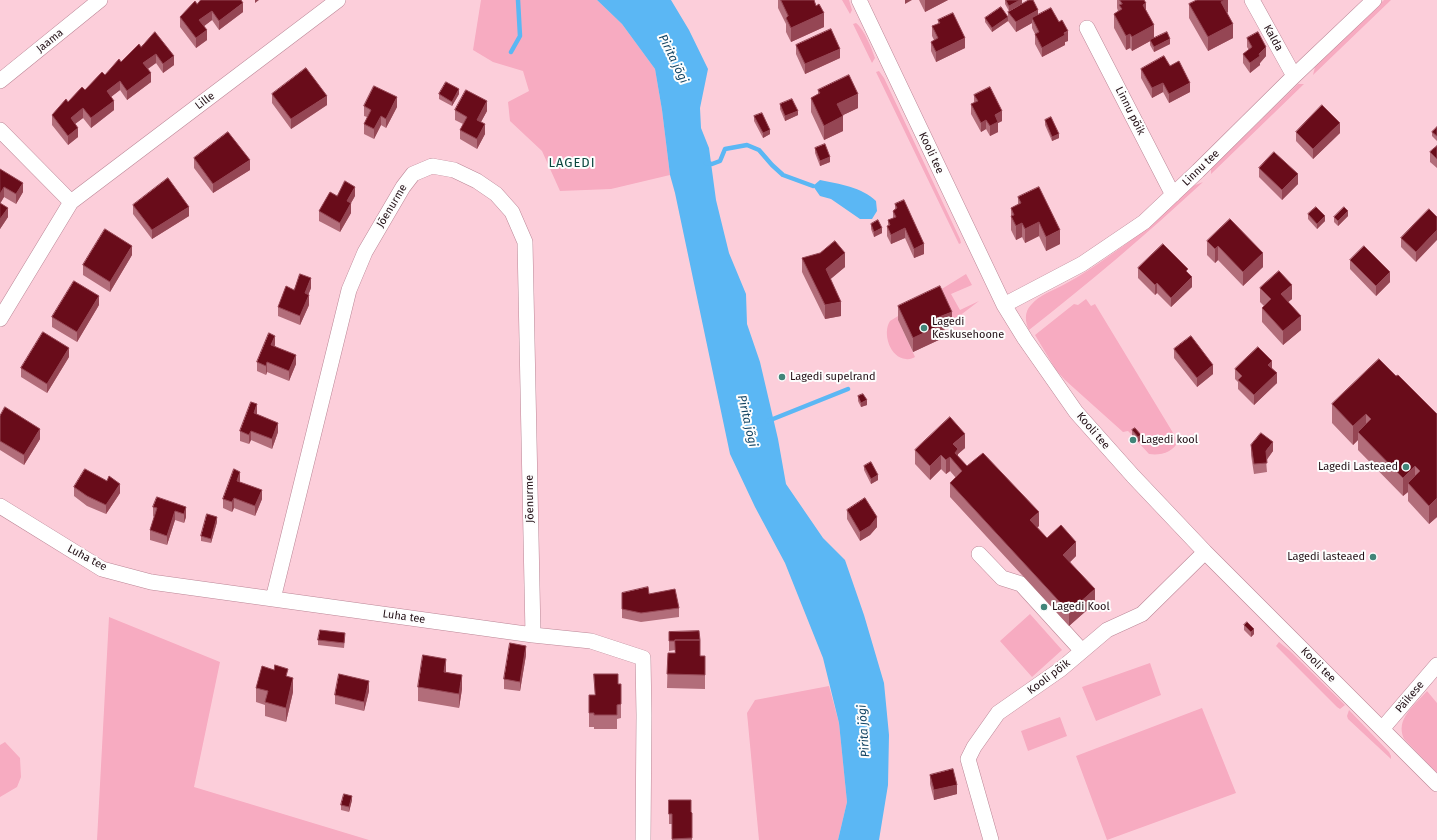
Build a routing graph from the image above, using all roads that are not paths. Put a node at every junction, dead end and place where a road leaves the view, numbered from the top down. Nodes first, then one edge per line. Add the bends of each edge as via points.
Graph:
1 (100, 0) edge
2 (338, 0) edge
3 (859, 0) edge
4 (1252, 0) edge
5 (1374, 0) edge
6 (1087, 28) dead end
7 (1294, 76) junction
8 (0, 81) edge
9 (0, 130) edge
10 (1173, 195) junction
11 (71, 202) junction
12 (1004, 305) junction
13 (0, 319) edge
14 (0, 506) edge
15 (1205, 552) junction
16 (979, 554) dead end
17 (273, 599) junction
18 (533, 635) junction
19 (1082, 651) junction
20 (1437, 665) edge
21 (1382, 729) junction
22 (1437, 784) edge
23 (643, 840) edge
24 (991, 840) edge

1 - 8 street, Jaama
2 - 11 street, Lille
3 - 12 street, Kooli tee
4 - 7 street, Kalda
5 - 7 street, Linnu tee
6 - 10 street, Linnu põik
7 - 10 street, Linnu tee
9 - 11 street
10 - 12 street, Linnu tee via 1144,222 1088,259
11 - 13 street, Lille
12 - 15 street, Kooli tee via 1076,412
14 - 17 street, Luha tee via 102,569 151,582
15 - 19 street, Kooli põik via 1142,614 1107,630
15 - 21 street, Kooli tee
16 - 19 street via 1002,578 1021,584
17 - 18 street, Luha tee
17 - 18 street, Jõenurme via 349,290 365,252 402,187 413,174 432,166 454,170 496,194 512,212 525,242
18 - 23 street, Luha tee via 591,641 643,658
19 - 24 street, Kooli põik via 1061,669 998,713 968,759
20 - 21 street, Päikese
21 - 22 street, Kooli tee

